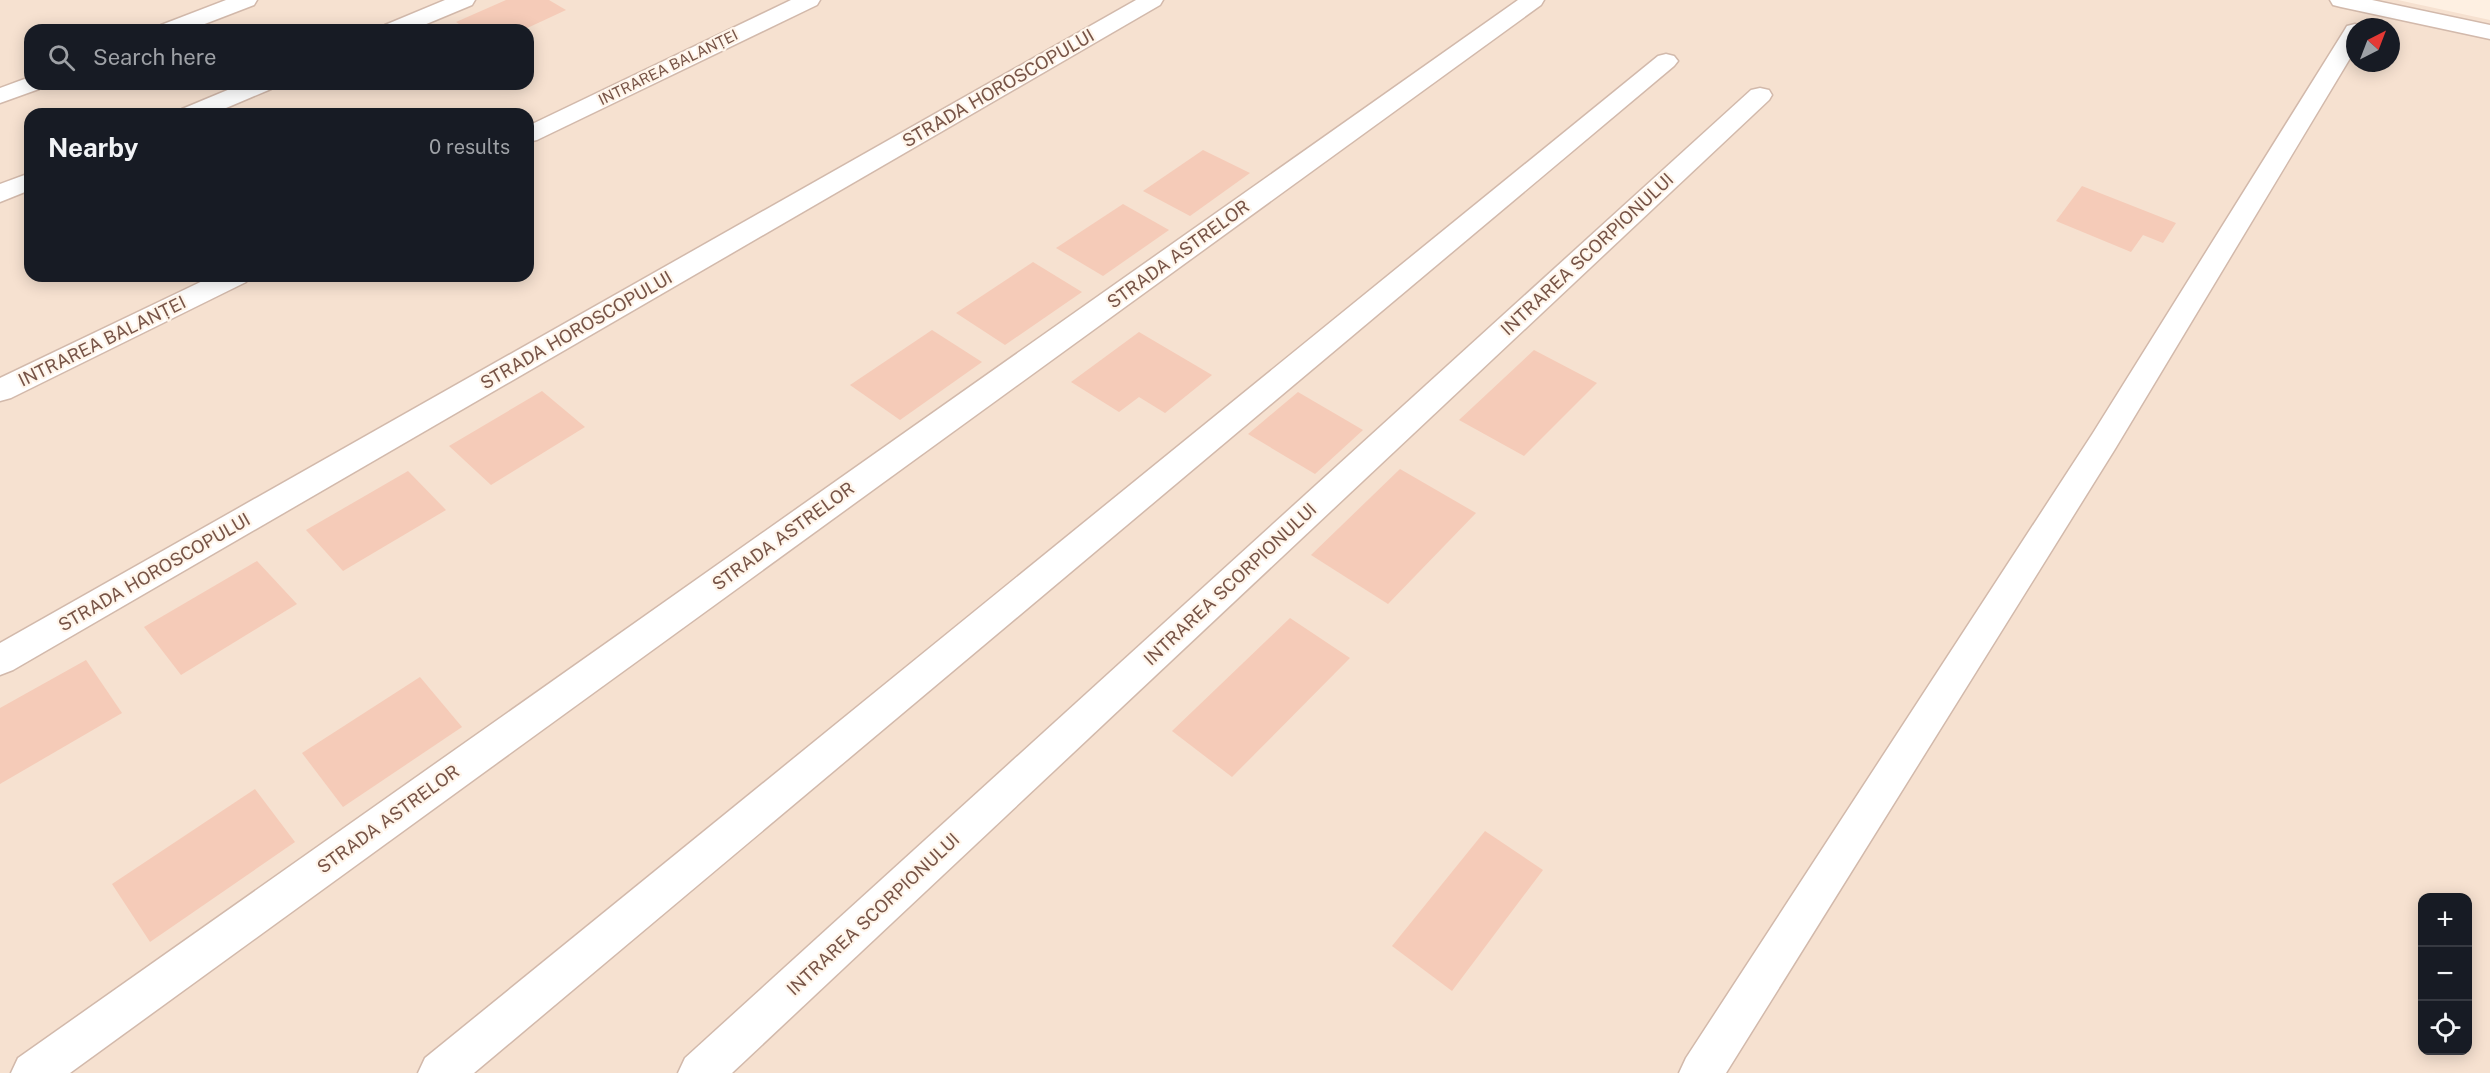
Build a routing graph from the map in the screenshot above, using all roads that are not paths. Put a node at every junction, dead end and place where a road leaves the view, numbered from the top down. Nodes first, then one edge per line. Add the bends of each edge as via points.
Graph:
1 (246, 0) edge
2 (464, 0) edge
3 (809, 0) edge
4 (1152, 0) edge
5 (1533, 0) edge
6 (2341, 0) edge
7 (2363, 18) edge
8 (2400, 22) edge
9 (184, 24) edge
10 (407, 24) edge
11 (2490, 32) edge
12 (2346, 46) edge
13 (1666, 61) dead end
14 (24, 87) edge
15 (249, 90) edge
16 (1760, 95) dead end
17 (0, 96) edge
18 (205, 108) edge
19 (534, 132) edge
20 (24, 184) edge
21 (0, 194) edge
22 (224, 282) edge
23 (0, 391) edge
24 (0, 660) edge
25 (33, 1073) edge
26 (440, 1073) edge
27 (700, 1073) edge
28 (1701, 1073) edge

1 - 9 street
2 - 10 street
3 - 19 street, INTRAREA BALANȚEI
4 - 24 street, STRADA HOROSCOPULUI
5 - 25 street, STRADA ASTRELOR
6 - 7 street
8 - 11 street
12 - 28 street via 2104,441
13 - 26 street
14 - 17 street
15 - 18 street
16 - 27 street, INTRAREA SCORPIONULUI
20 - 21 street
22 - 23 street, INTRAREA BALANȚEI

